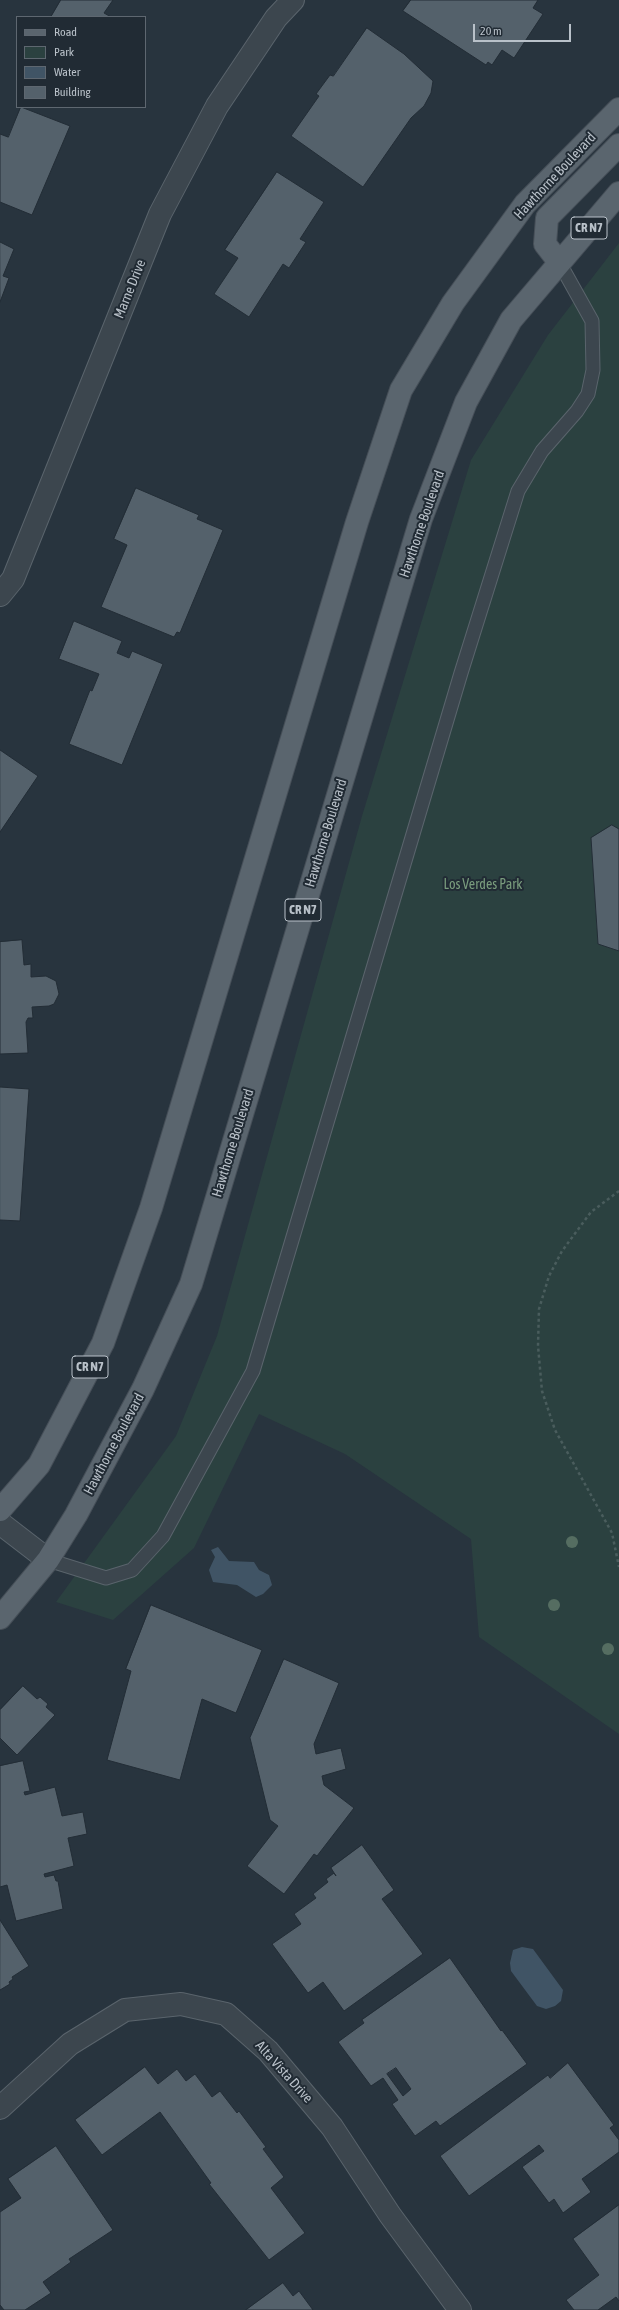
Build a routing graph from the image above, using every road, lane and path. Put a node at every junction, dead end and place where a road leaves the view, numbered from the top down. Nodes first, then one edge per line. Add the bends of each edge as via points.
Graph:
1 (293, 0) edge
2 (619, 109) edge
3 (619, 145) edge
4 (619, 193) edge
5 (559, 262) junction
6 (0, 595) edge
7 (619, 1191) edge
8 (0, 1510) edge
9 (0, 1523) edge
10 (48, 1560) junction
11 (619, 1567) edge
12 (0, 1618) edge
13 (0, 2108) edge
14 (460, 2310) edge

1 - 6 street, Marne Drive via 276,18 217,106 160,214 13,579
2 - 8 main road, Hawthorne Boulevard / CR N7 via 525,204 453,303 402,390 357,522 151,1208 106,1336 39,1465
3 - 5 main road via 547,218 546,244
4 - 5 main road, Hawthorne Boulevard / CR N7
5 - 10 main road, Hawthorne Boulevard / CR N7 via 511,320 466,402 421,519 191,1284 143,1389 76,1515
5 - 10 lane via 592,321 593,370 588,394 577,411 542,451 518,491 461,673 253,1371 163,1536 132,1570 106,1578
7 - 11 path via 591,1212 552,1269 539,1309 538,1346 542,1391 555,1430 612,1533
9 - 10 street
10 - 12 main road, Hawthorne Boulevard / CR N7
13 - 14 street, Alta Vista Drive via 70,2044 125,2010 181,2004 226,2014 268,2051 332,2127 390,2215

